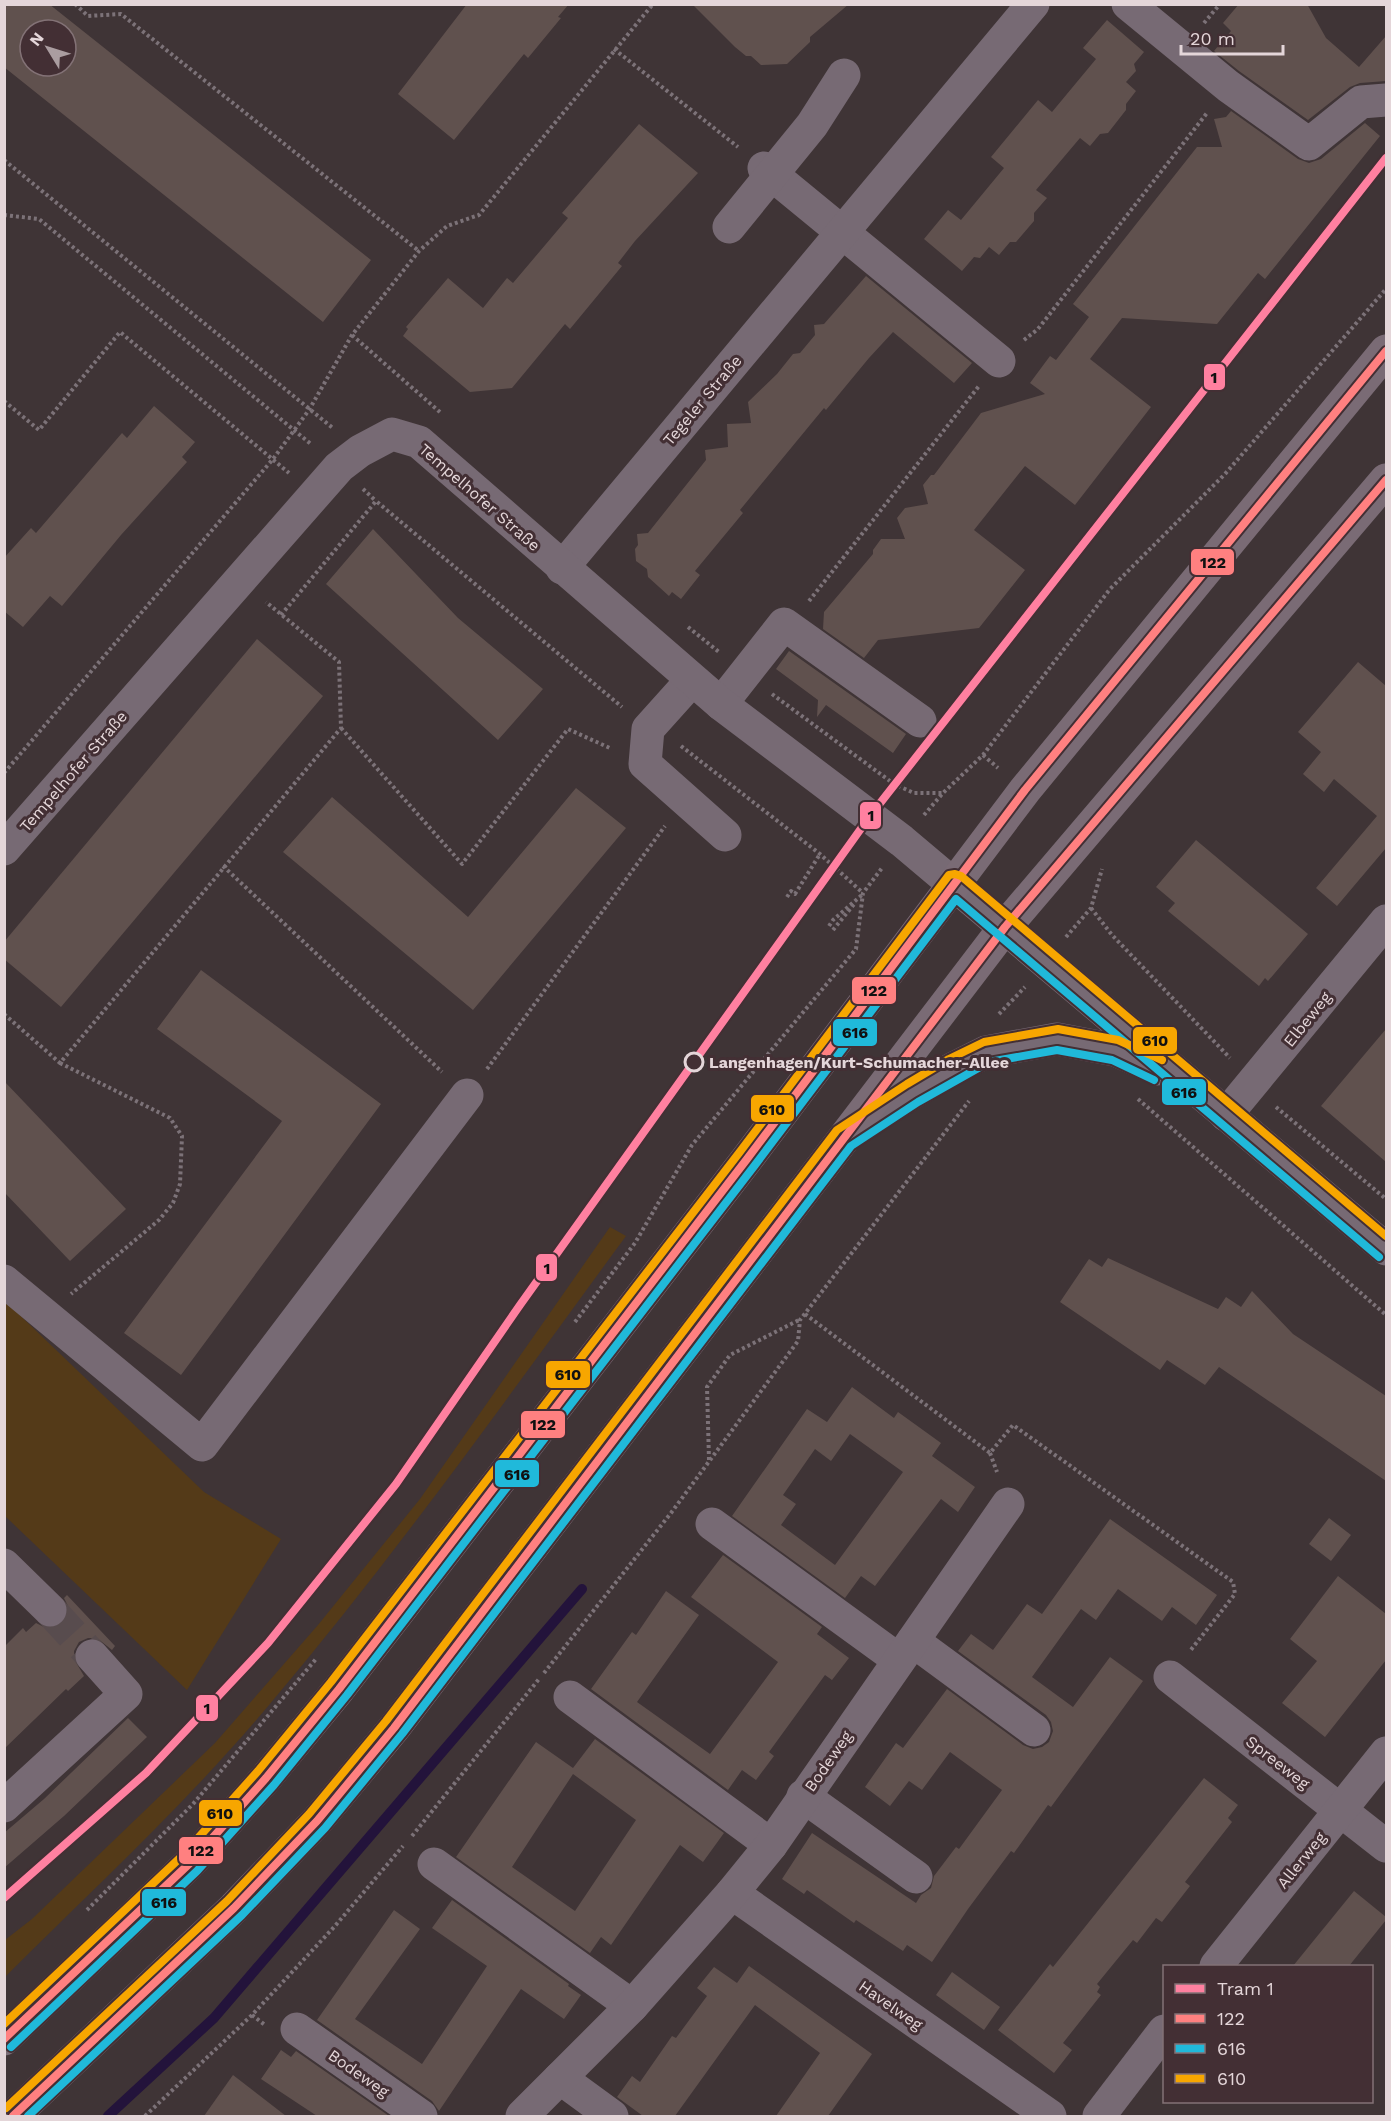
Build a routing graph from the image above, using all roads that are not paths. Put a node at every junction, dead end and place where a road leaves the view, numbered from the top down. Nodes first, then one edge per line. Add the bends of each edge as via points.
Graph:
1 (1033, 4) edge
2 (1128, 4) edge
3 (844, 75) dead end
4 (1386, 100) edge
5 (761, 165) junction
6 (729, 227) dead end
7 (843, 232) junction
8 (1386, 351) edge
9 (999, 361) dead end
10 (1386, 480) edge
11 (562, 568) junction
12 (692, 680) junction
13 (721, 704) junction
14 (920, 721) dead end
15 (725, 835) dead end
16 (4, 849) edge
17 (954, 884) junction
18 (1386, 921) edge
19 (1005, 927) junction
20 (1190, 1084) junction
21 (467, 1095) road end
22 (1226, 1115) junction
23 (844, 1138) junction
24 (1386, 1249) edge
25 (4, 1281) edge
26 (1008, 1504) dead end
27 (712, 1524) dead end
28 (4, 1564) edge
29 (50, 1611) tunnel mouth
30 (906, 1651) junction
31 (92, 1656) tunnel mouth
32 (1170, 1677) road end
33 (570, 1697) dead end
34 (1034, 1730) dead end
35 (1386, 1753) edge
36 (803, 1796) junction
37 (4, 1806) edge
38 (1340, 1810) junction
39 (771, 1845) junction
40 (1386, 1846) edge
41 (434, 1864) dead end
42 (915, 1877) dead end
43 (732, 1893) junction
44 (1217, 1965) edge
45 (632, 2006) junction
46 (284, 2029) road end
47 (1163, 2032) edge
48 (4, 2039) edge
49 (560, 2078) junction
50 (13, 2116) edge
51 (421, 2116) edge
52 (522, 2116) edge
53 (612, 2116) edge
54 (1050, 2116) edge
55 (1099, 2116) edge

1 - 7 street, Tegeler Straße
2 - 4 street via 1228,86 1309,144 1361,102
3 - 5 street via 812,125
5 - 6 street
5 - 7 street
7 - 9 street
7 - 11 street, Tegeler Straße
8 - 17 main road via 1025,790
10 - 19 main road
11 - 12 street, Tempelhofer Straße
11 - 16 street, Tempelhofer Straße via 419,442 392,434 339,467
12 - 13 street, Tempelhofer Straße
12 - 15 street via 648,729 645,764
13 - 14 street via 784,624
13 - 17 street, Tempelhofer Straße
17 - 19 street, Tempelhofer Straße
17 - 48 main road via 339,1689 190,1863
18 - 22 street, Elbeweg
19 - 20 street, Tempelhofer Straße via 1053,953
19 - 23 main road
20 - 22 street, Tempelhofer Straße
20 - 23 street via 1114,1050 1057,1039 986,1052 912,1093
21 - 25 street via 202,1445
22 - 24 street, Tempelhofer Straße
23 - 50 main road via 394,1728 316,1821 234,1908
26 - 30 street, Bodeweg
27 - 30 street
28 - 29 street
30 - 34 street
30 - 36 street, Bodeweg
31 - 37 street via 126,1694
32 - 38 street, Spreeweg
33 - 39 street
35 - 38 street, Allerweg
36 - 39 street, Bodeweg
36 - 42 street
38 - 40 street, Spreeweg
38 - 44 street, Allerweg
39 - 43 street, Bodeweg
41 - 45 street
43 - 45 street, Bodeweg
43 - 54 street, Havelweg
45 - 49 street, Bodeweg
46 - 51 street, Bodeweg
47 - 55 street
49 - 52 street, Bodeweg
49 - 53 street

